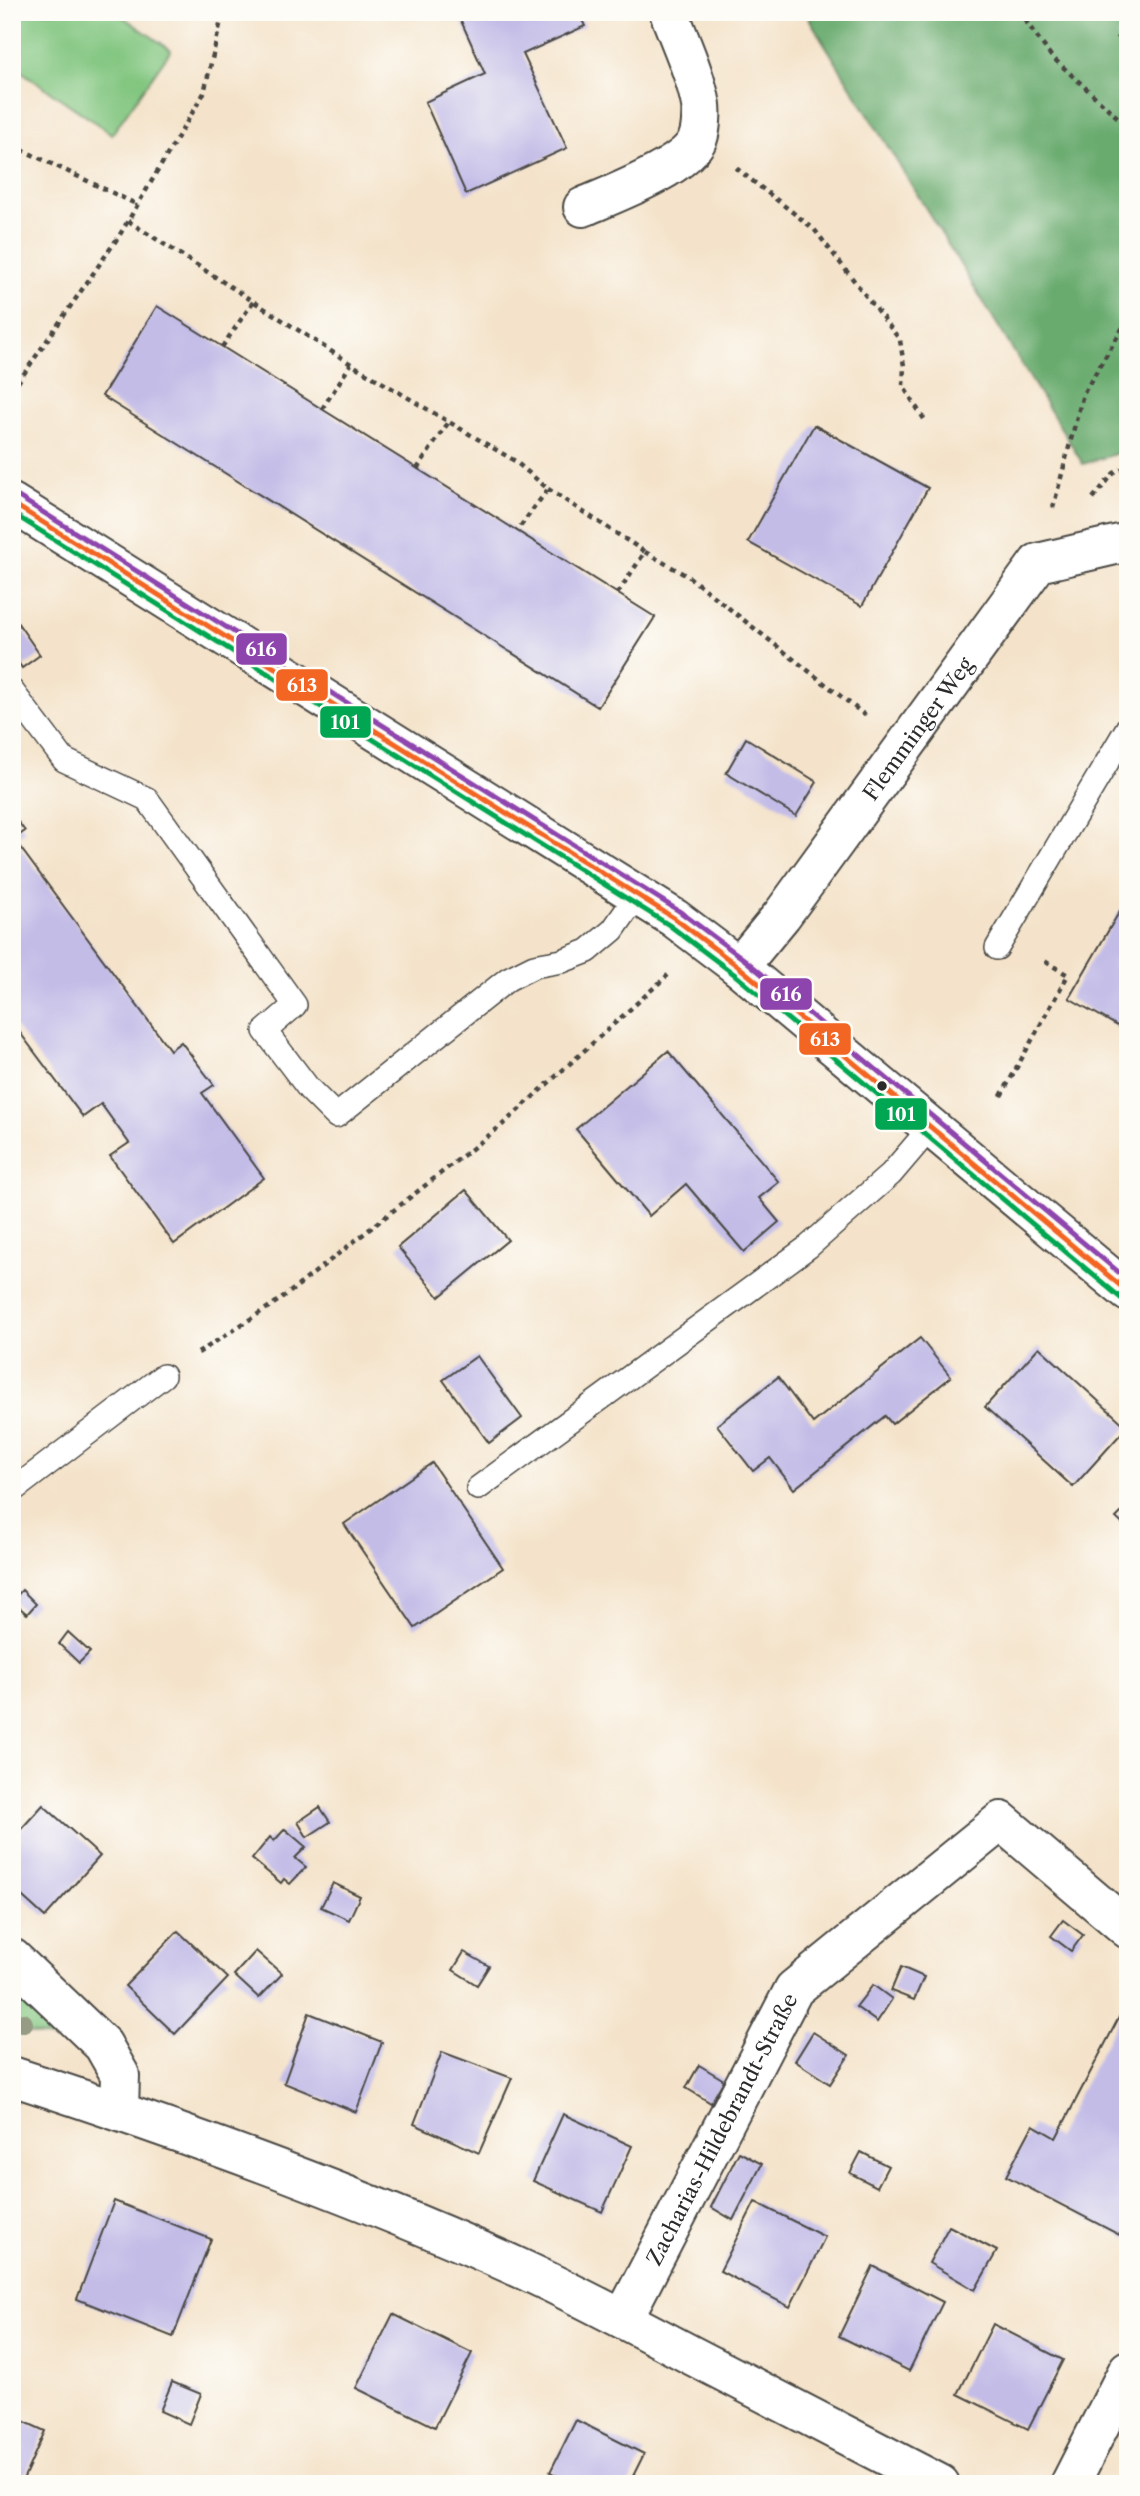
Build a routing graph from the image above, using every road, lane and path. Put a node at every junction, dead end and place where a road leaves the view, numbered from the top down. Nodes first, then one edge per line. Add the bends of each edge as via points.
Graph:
1 (222, 12) edge
2 (669, 12) edge
3 (1019, 12) edge
4 (1128, 127) edge
5 (698, 138) junction
6 (12, 145) edge
7 (138, 205) junction
8 (583, 207) dead end
9 (128, 220) junction
10 (253, 302) junction
11 (1128, 319) edge
12 (222, 347) dead end
13 (351, 364) junction
14 (12, 391) edge
15 (322, 409) dead end
16 (924, 419) dead end
17 (448, 423) junction
18 (417, 469) dead end
19 (548, 489) junction
20 (12, 503) edge
21 (517, 531) dead end
22 (1128, 542) edge
23 (645, 552) junction
24 (1038, 563) junction
25 (617, 594) dead end
26 (12, 691) edge
27 (1128, 727) edge
28 (905, 747) junction
29 (638, 894) junction
30 (706, 942) junction
31 (1000, 943) joint
32 (738, 967) junction
33 (1001, 1096) dead end
34 (930, 1127) junction
35 (1128, 1292) edge
36 (163, 1376) joint
37 (478, 1488) dead end
38 (12, 1491) edge
39 (1128, 1929) edge
40 (12, 1958) edge
41 (12, 2076) edge
42 (119, 2111) junction
43 (623, 2319) junction
44 (1128, 2370) edge
45 (940, 2484) edge
46 (1070, 2484) edge

1 - 7 path via 204,93
2 - 5 street via 701,108
3 - 4 path via 1051,56
5 - 8 street via 687,153 652,177
5 - 16 path via 814,229 900,340 903,386
6 - 7 path
7 - 9 path
9 - 10 path
9 - 14 path
10 - 12 path
10 - 13 path
11 - 24 path via 1083,394
13 - 15 path
13 - 17 path
17 - 18 path
17 - 19 path via 515,461
19 - 21 path
19 - 23 path
20 - 29 street
22 - 24 street
23 - 25 path
23 - 28 path via 689,577
24 - 28 street, Flemminger Weg
26 - 29 lane via 64,760 147,799 295,1005 265,1031 336,1116 508,979 534,966 588,951 613,930
27 - 31 lane
28 - 32 street, Flemminger Weg via 782,915
29 - 30 street
30 - 32 street
30 - 36 path via 502,1125 281,1299
31 - 33 path via 1068,975
32 - 34 street
34 - 35 street
34 - 37 lane via 891,1174 808,1247
36 - 38 lane
39 - 43 street, Zacharias-Hildebrandt-Straße via 1000,1821 794,1989
40 - 42 street via 103,2045 120,2075
41 - 42 street
42 - 43 street via 429,2228
43 - 45 street
44 - 46 street

